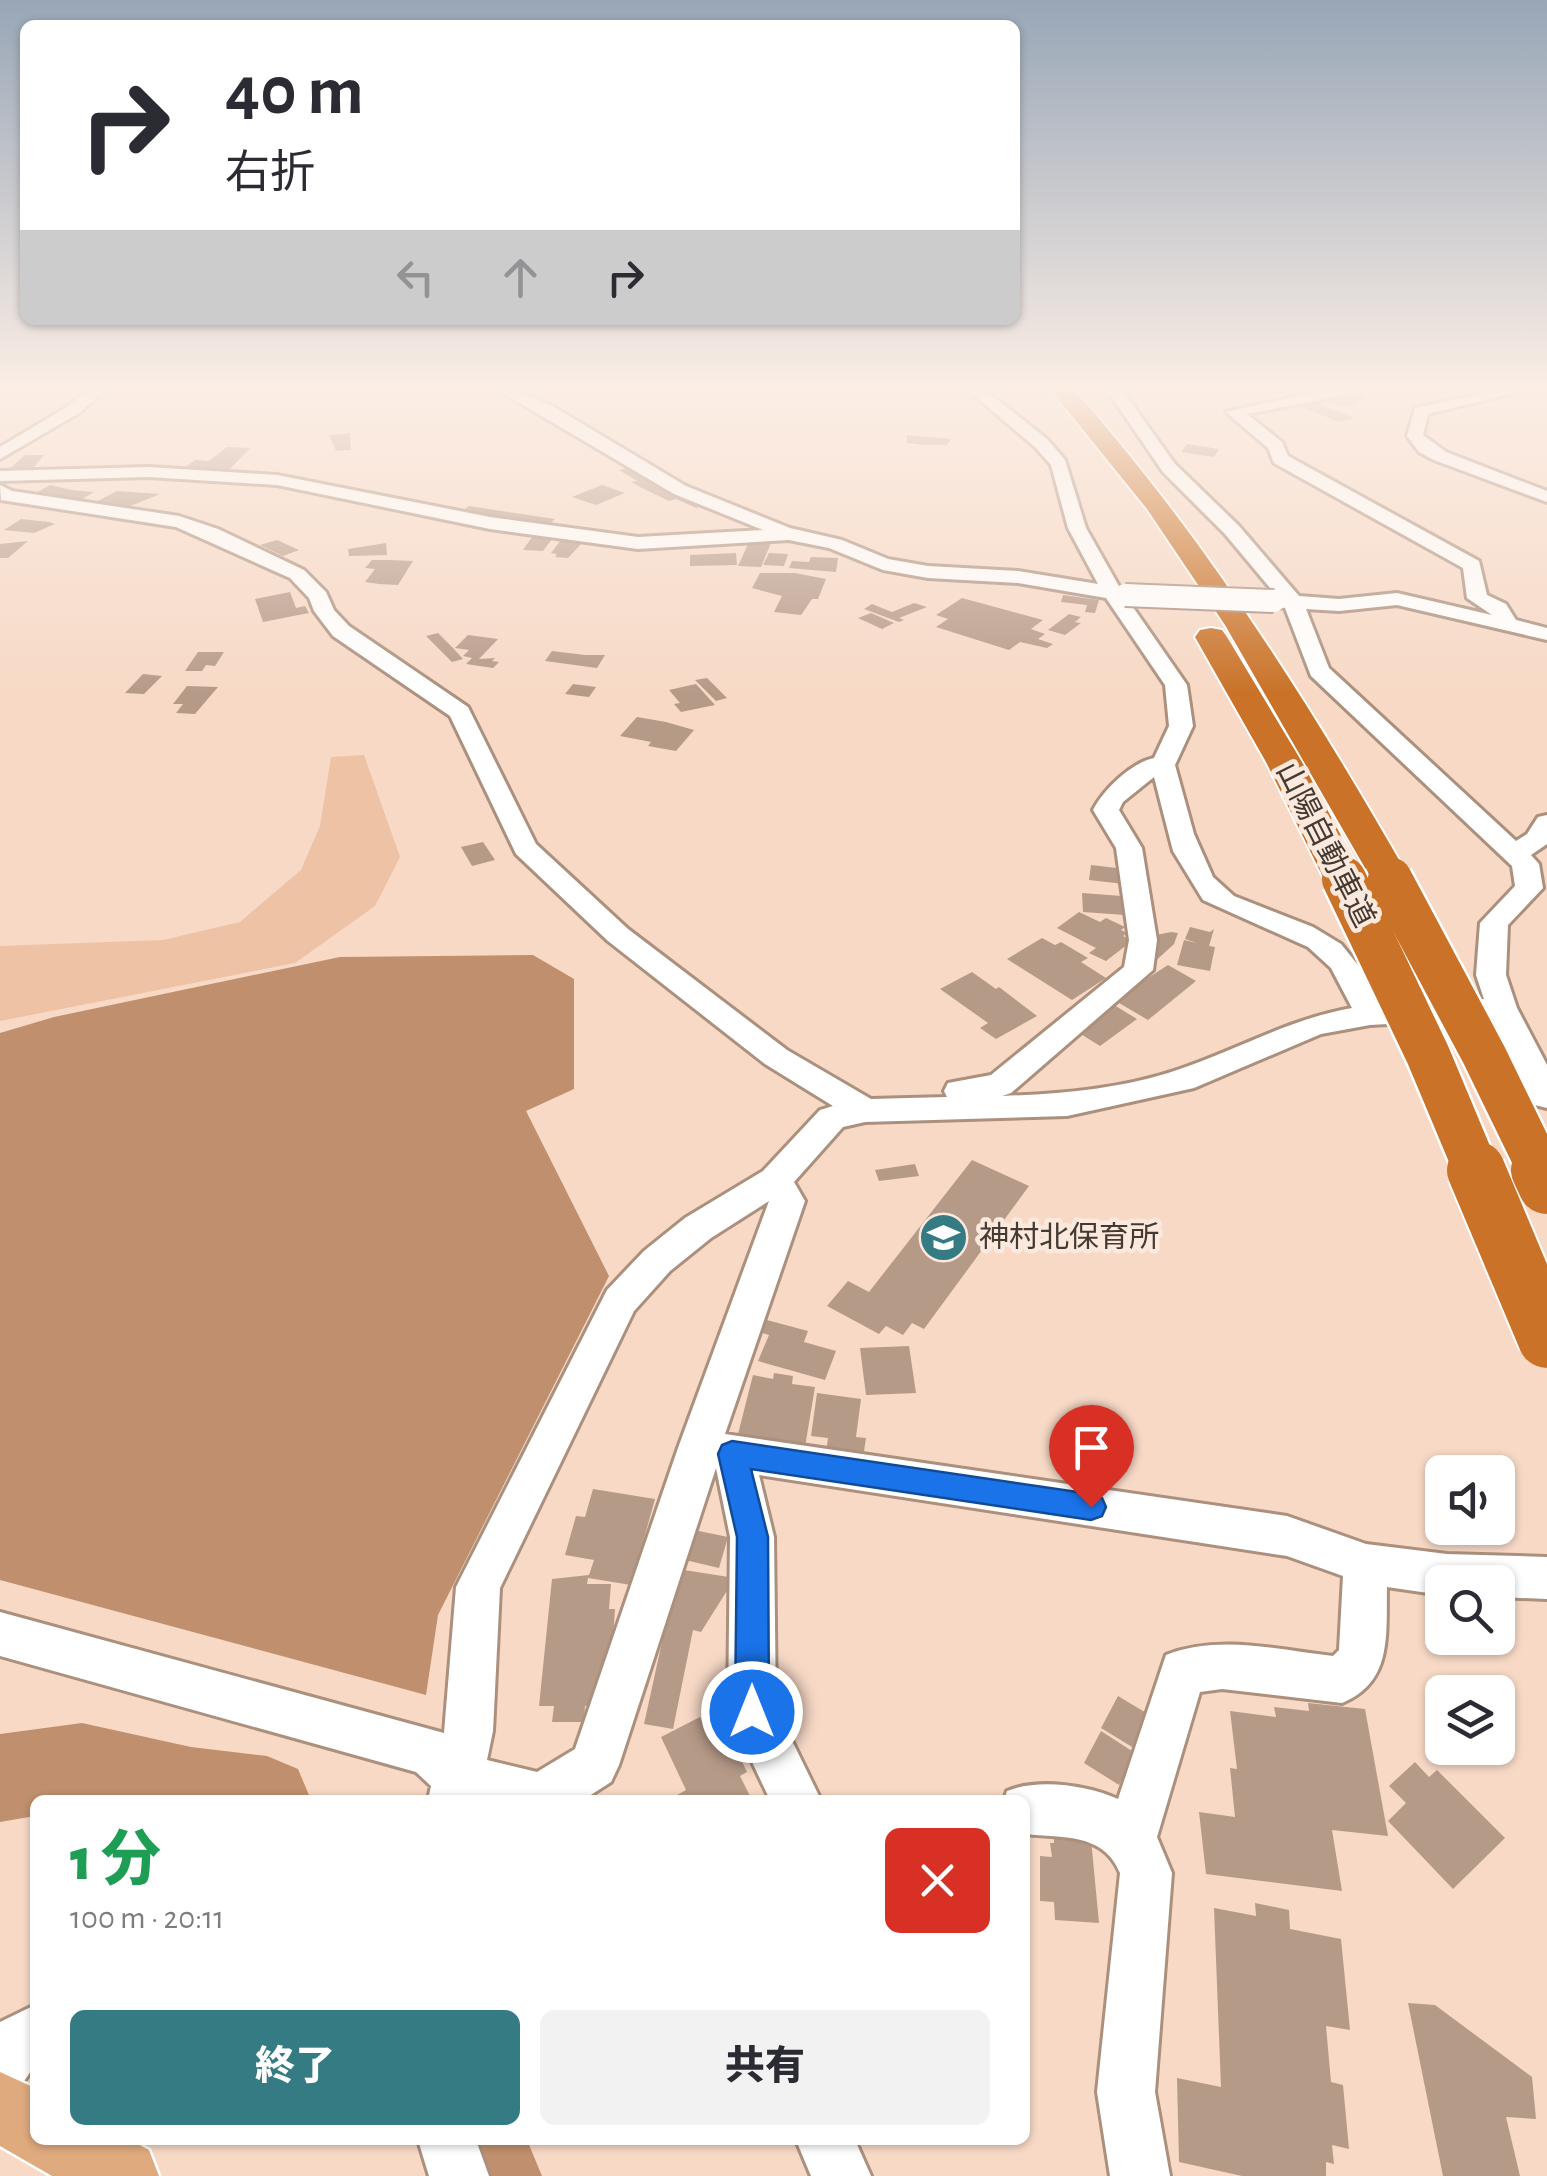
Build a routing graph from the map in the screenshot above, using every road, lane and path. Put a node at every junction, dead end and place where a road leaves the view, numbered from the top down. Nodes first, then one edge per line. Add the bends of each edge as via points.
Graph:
1 (2, 492) edge
2 (334, 492) edge
3 (684, 492) edge
4 (1067, 492) edge
5 (1116, 492) edge
6 (1147, 492) edge
7 (1192, 492) edge
8 (1337, 492) edge
9 (788, 534) junction
10 (1119, 595) junction
11 (1283, 602) junction
12 (1508, 626) junction
13 (1547, 634) edge
14 (1163, 765) junction
15 (1547, 823) edge
16 (1515, 853) junction
17 (1367, 879) junction
18 (1502, 1008) junction
19 (1370, 1015) junction
20 (1543, 1082) edge
21 (938, 1109) junction
22 (865, 1111) junction
23 (774, 1180) junction
24 (1547, 1185) edge
25 (1547, 1339) edge
26 (716, 1451) junction
27 (1366, 1564) junction
28 (1547, 1578) edge
29 (0, 1634) edge
30 (456, 1789) edge
31 (507, 1795) edge
32 (547, 1795) edge
33 (794, 1795) edge
34 (1030, 1809) edge
35 (1131, 1836) junction
36 (30, 2035) edge
37 (0, 2068) edge
38 (0, 2108) edge
39 (30, 2124) edge
40 (67, 2145) edge
41 (450, 2145) edge
42 (827, 2145) edge
43 (123, 2176) edge
44 (460, 2176) edge
45 (841, 2176) edge
46 (1140, 2176) edge

1 - 22 street via 78,510 179,522 296,574 340,630 460,712 538,861 618,935 760,1045
2 - 9 street via 638,543
3 - 9 street
4 - 10 street via 1077,528
5 - 17 highway, 山陽自動車道 via 1284,762
6 - 17 highway, 山陽自動車道 via 1328,765
7 - 11 street via 1232,530
8 - 12 street via 1472,565 1478,598 1499,608
9 - 10 street via 883,564
10 - 11 street, bridge
10 - 14 street via 1176,685 1182,726
11 - 12 street via 1397,599
11 - 16 street via 1319,670
12 - 13 street
14 - 19 street via 1192,864 1212,893 1326,943 1350,968
14 - 21 street via 1154,764 1106,810 1129,848 1143,940 1138,970 1000,1086 956,1092
15 - 16 street
16 - 18 street via 1525,864 1529,888 1494,923 1491,975
17 - 24 highway, 山陽自動車道, bridge via 1484,1055
17 - 25 highway, 山陽自動車道, bridge via 1428,1055
18 - 19 street
18 - 20 street
19 - 21 street via 1314,1025 1183,1080 1067,1105
21 - 22 street
22 - 23 street via 832,1118
23 - 26 street via 787,1201
23 - 30 street via 657,1260 620,1301 478,1587 469,1731
26 - 27 street via 1287,1536
26 - 32 street via 594,1765
26 - 33 street via 752,1537 752,1712
27 - 28 street
27 - 35 street via 1362,1660 1342,1680 1222,1666 1184,1671
29 - 30 street via 430,1751
30 - 31 street
34 - 35 street via 1099,1816
35 - 46 street via 1146,1874 1126,2092
36 - 37 street
38 - 39 main road
40 - 43 main road
41 - 44 street
42 - 45 street

